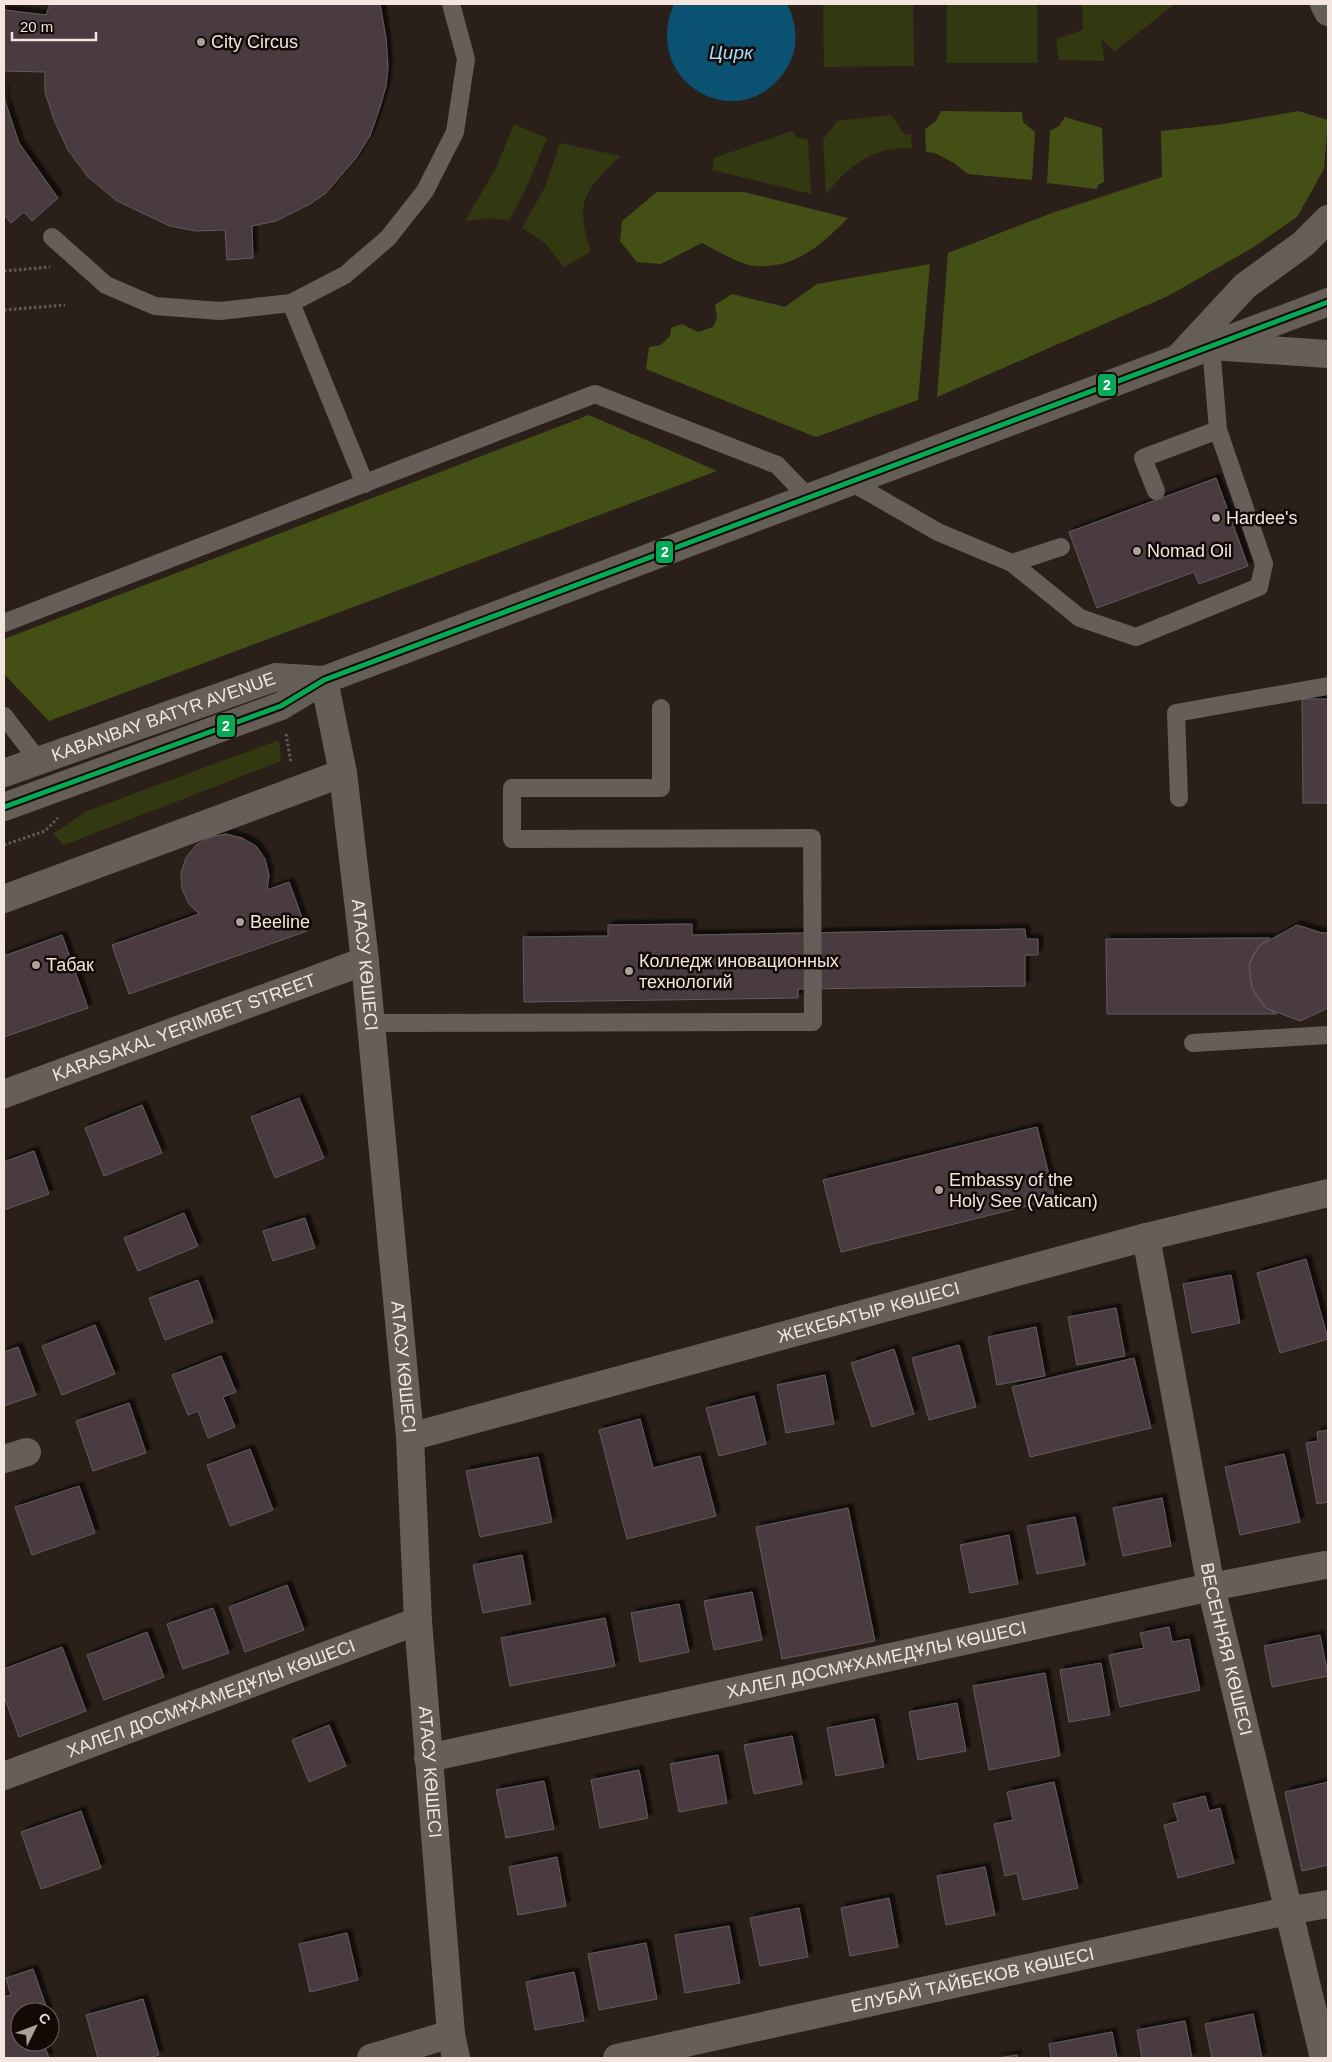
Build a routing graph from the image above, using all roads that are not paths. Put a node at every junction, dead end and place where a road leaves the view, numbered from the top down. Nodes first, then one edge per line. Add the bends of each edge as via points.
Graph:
1 (450, 4) edge
2 (1324, 4) edge
3 (1328, 12) edge
4 (1328, 219) edge
5 (52, 237) dead end
6 (1328, 302) edge
7 (291, 303) junction
8 (1211, 346) junction
9 (1328, 354) edge
10 (1177, 359) junction
11 (1218, 430) junction
12 (851, 482) junction
13 (365, 484) junction
14 (1156, 491) dead end
15 (809, 498) junction
16 (1061, 547) dead end
17 (1012, 563) junction
18 (4, 623) edge
19 (324, 680) junction
20 (1328, 686) edge
21 (661, 708) dead end
22 (4, 716) edge
23 (38, 760) junction
24 (4, 773) edge
25 (343, 773) junction
26 (1179, 798) dead end
27 (4, 808) edge
28 (4, 899) edge
29 (365, 961) junction
30 (371, 1023) junction
31 (1328, 1035) edge
32 (1193, 1043) dead end
33 (4, 1094) edge
34 (1328, 1193) edge
35 (1146, 1237) junction
36 (410, 1437) junction
37 (1325, 1565) dead end
38 (1211, 1587) junction
39 (418, 1621) junction
40 (428, 1758) junction
41 (4, 1776) edge
42 (1328, 1904) edge
43 (1287, 1911) junction
44 (453, 2046) edge
45 (372, 2058) edge
46 (617, 2058) edge
47 (1324, 2058) edge

1 - 7 lane via 466,59 455,132 425,191 388,238 345,275
2 - 3 main road
4 - 10 main road via 1303,244 1246,286
5 - 7 lane via 106,285 155,306 220,310
6 - 8 main road, KABANBAY BATYR AVENUE
7 - 13 lane
8 - 9 street
8 - 10 main road, KABANBAY BATYR AVENUE
8 - 11 lane
10 - 12 main road, KABANBAY BATYR AVENUE
11 - 14 lane via 1144,458
11 - 17 lane via 1264,564 1259,587 1136,637 1080,618
12 - 15 main road, KABANBAY BATYR AVENUE
12 - 17 lane via 938,532
13 - 15 lane via 595,394 777,465
13 - 18 lane
15 - 19 main road, KABANBAY BATYR AVENUE
16 - 17 lane
19 - 23 main road, KABANBAY BATYR AVENUE via 276,677
19 - 25 street, АТАСУ КӨШЕСІ
19 - 27 main road, KABANBAY BATYR AVENUE via 281,706
20 - 26 lane via 1176,713
21 - 30 lane via 661,788 512,788 512,838 812,838 813,1022
22 - 23 lane
23 - 24 main road, KABANBAY BATYR AVENUE
25 - 28 street
25 - 29 street, АТАСУ КӨШЕСІ
29 - 30 street, АТАСУ КӨШЕСІ
29 - 33 street, KARASAKAL YERIMBET STREET
30 - 36 street, АТАСУ КӨШЕСІ
31 - 32 lane
34 - 35 street, ЖЕКЕБАТЫР КӨШЕСІ
35 - 36 street, ЖЕКЕБАТЫР КӨШЕСІ
35 - 38 street, ВЕСЕННЯЯ КӨШЕСІ
36 - 39 street, АТАСУ КӨШЕСІ
37 - 38 street, ХАЛЕЛ ДОСМҰХАМЕДҰЛЫ КӨШЕСІ
38 - 40 street, ХАЛЕЛ ДОСМҰХАМЕДҰЛЫ КӨШЕСІ
38 - 43 street, ВЕСЕННЯЯ КӨШЕСІ
39 - 40 street, АТАСУ КӨШЕСІ
39 - 41 street, ХАЛЕЛ ДОСМҰХАМЕДҰЛЫ КӨШЕСІ
40 - 44 street, АТАСУ КӨШЕСІ
42 - 43 street, ЕЛУБАЙ ТАЙБЕКОВ КӨШЕСІ
43 - 46 street, ЕЛУБАЙ ТАЙБЕКОВ КӨШЕСІ
43 - 47 street, ВЕСЕННЯЯ КӨШЕСІ
44 - 45 street

